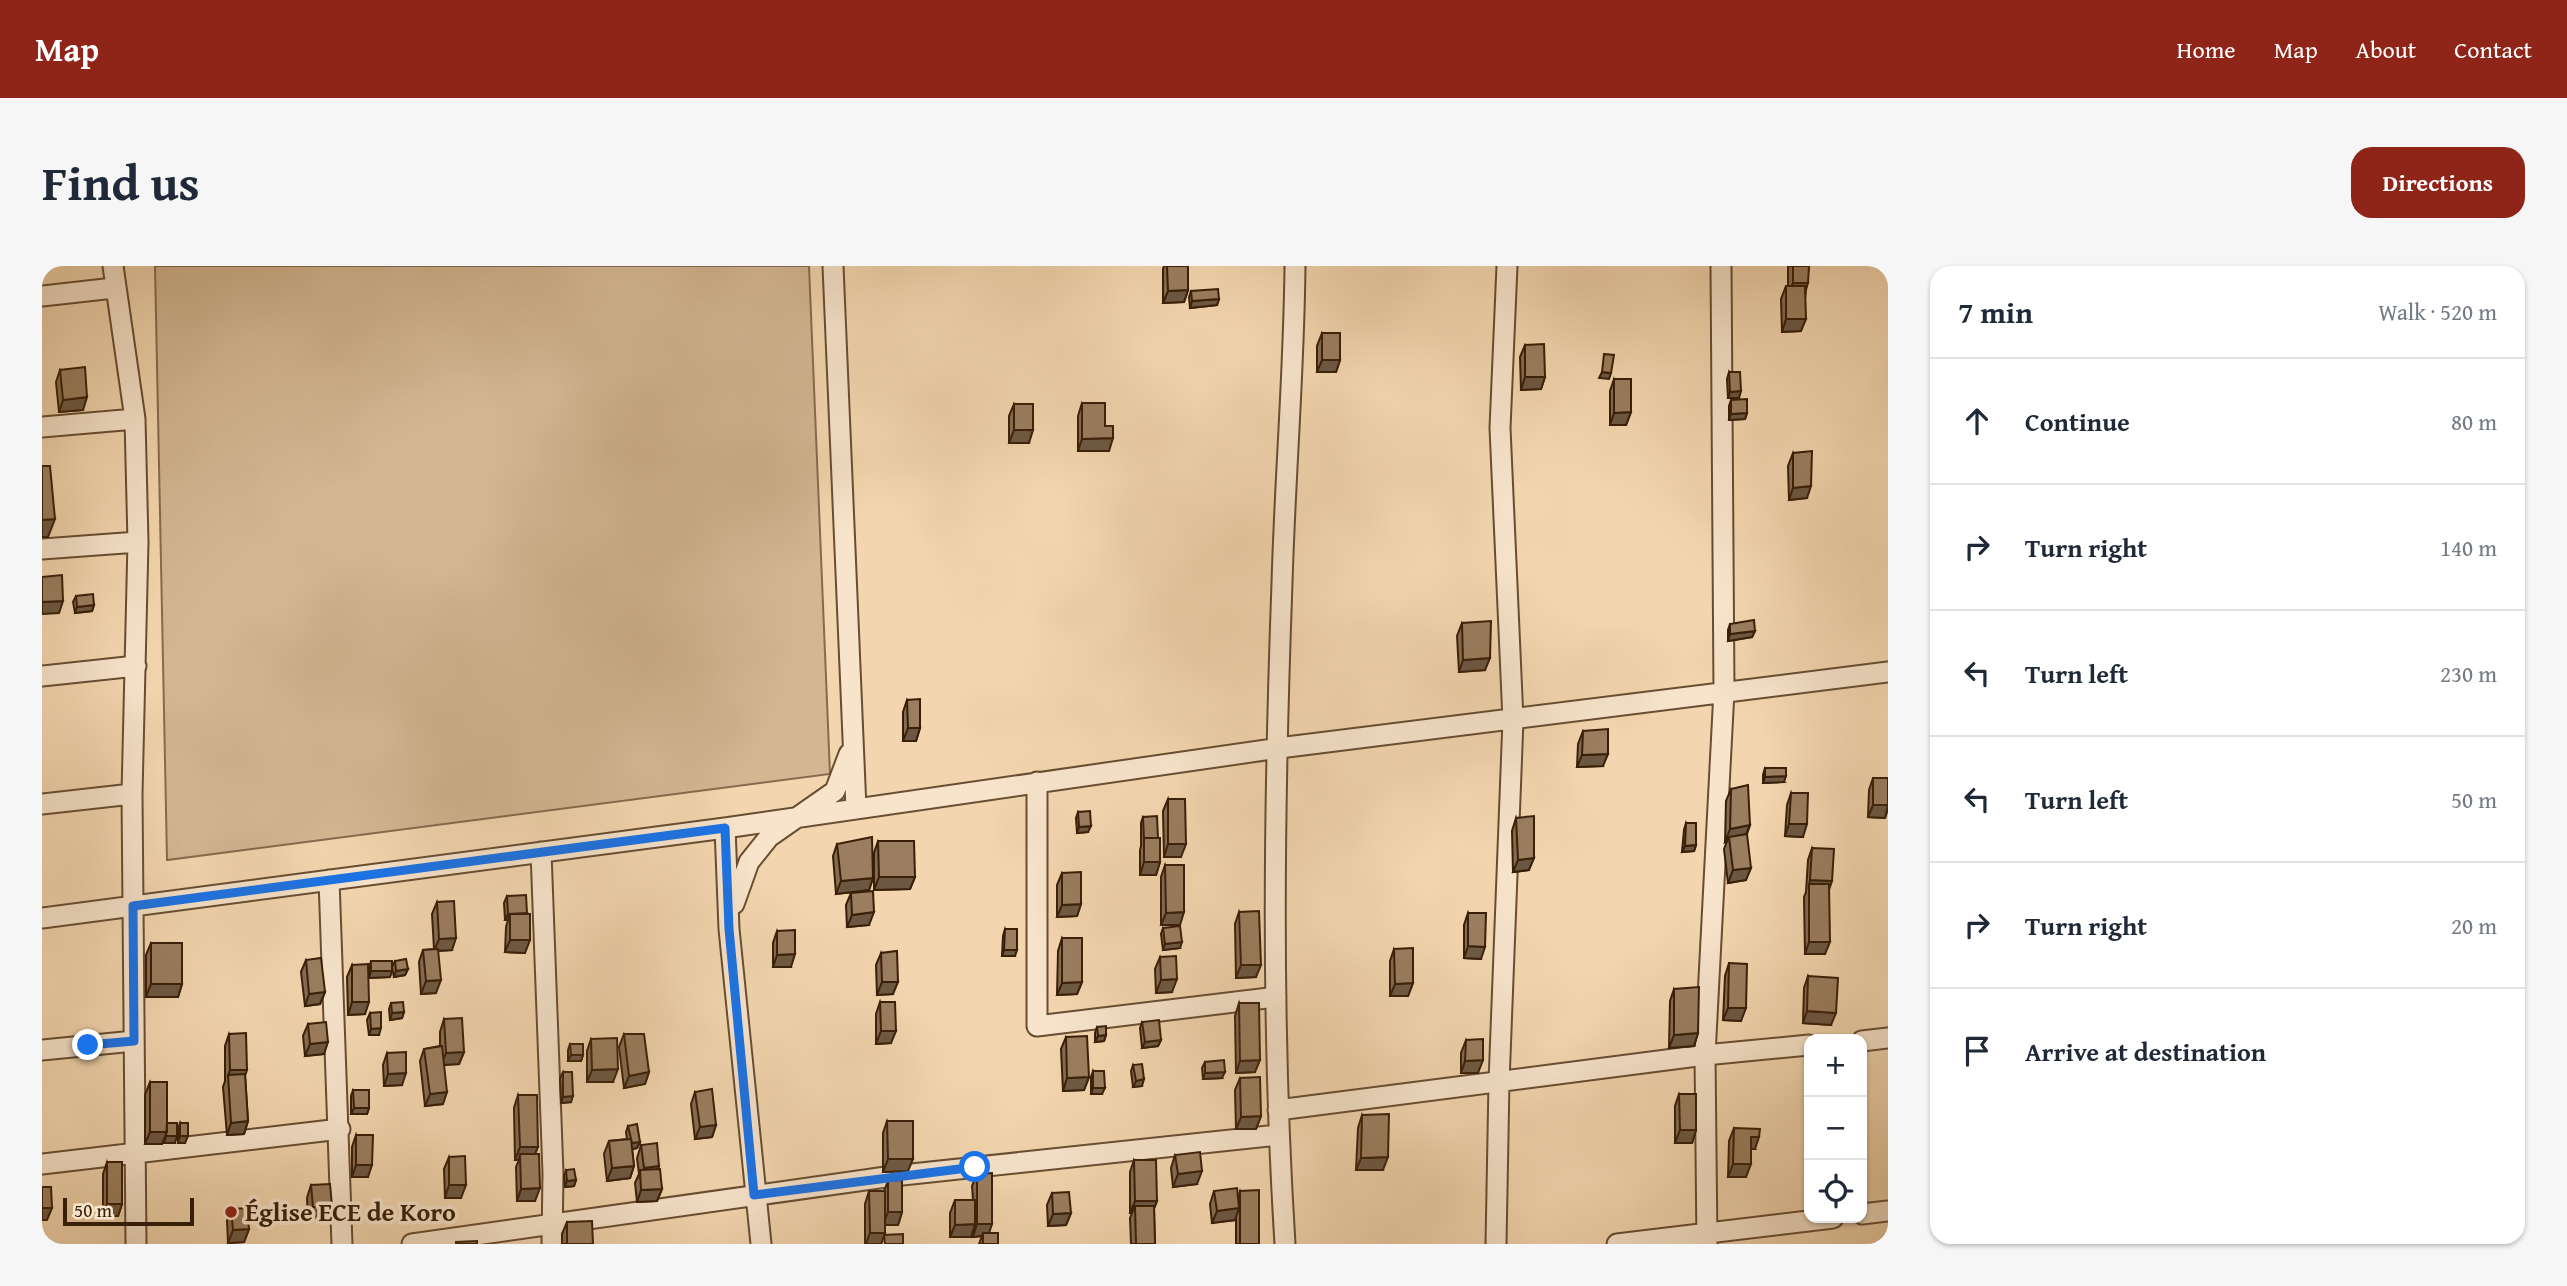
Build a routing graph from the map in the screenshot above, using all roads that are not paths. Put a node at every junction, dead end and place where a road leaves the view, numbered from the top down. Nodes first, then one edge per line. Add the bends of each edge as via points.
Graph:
1 (113, 266) edge
2 (833, 266) edge
3 (1295, 266) edge
4 (1507, 266) edge
5 (1721, 266) edge
6 (114, 288) junction
7 (42, 296) edge
8 (135, 418) junction
9 (42, 427) edge
10 (138, 542) junction
11 (42, 549) edge
12 (136, 666) junction
13 (1888, 671) edge
14 (42, 676) edge
15 (1724, 691) junction
16 (1513, 720) junction
17 (853, 740) junction
18 (1279, 748) junction
19 (1037, 782) junction
20 (132, 794) junction
21 (42, 804) edge
22 (856, 809) junction
23 (802, 817) junction
24 (725, 828) junction
25 (541, 852) junction
26 (329, 880) junction
27 (133, 906) junction
28 (42, 918) edge
29 (729, 929) junction
30 (1276, 996) junction
31 (1888, 1038) edge
32 (1867, 1040) edge
33 (134, 1041) junction
34 (1804, 1045) edge
35 (42, 1050) edge
36 (1705, 1055) junction
37 (1499, 1082) junction
38 (1278, 1110) junction
39 (340, 1129) junction
40 (1278, 1135) junction
41 (135, 1152) junction
42 (42, 1164) edge
43 (754, 1195) junction
44 (1888, 1211) edge
45 (1867, 1213) edge
46 (551, 1223) junction
47 (1804, 1223) edge
48 (1707, 1239) edge
49 (136, 1244) edge
50 (342, 1244) edge
51 (412, 1244) edge
52 (552, 1244) edge
53 (761, 1244) edge
54 (1284, 1244) edge
55 (1496, 1244) edge
56 (1617, 1244) edge

1 - 6 street
2 - 17 street
3 - 18 street
4 - 16 street via 1500,428
5 - 15 street
6 - 7 street
6 - 8 street
8 - 9 street
8 - 10 street
10 - 11 street
10 - 12 street
12 - 14 street
12 - 20 street
13 - 15 street
15 - 16 street
15 - 36 street
16 - 18 street
16 - 37 street
17 - 22 street
17 - 23 street via 835,791
18 - 19 street
18 - 30 street
19 - 22 street
19 - 30 street via 1037,1026
20 - 21 street
20 - 27 street
22 - 23 street
23 - 24 street
23 - 29 street via 769,837 749,862
24 - 25 street
24 - 29 street
25 - 26 street
25 - 46 street
26 - 27 street
26 - 39 street
27 - 28 street
27 - 33 street
29 - 43 street
30 - 38 street
31 - 32 street
33 - 35 street
33 - 41 street
34 - 36 street
36 - 37 street
36 - 48 street
37 - 38 street
37 - 55 street
38 - 40 street
39 - 41 street
39 - 50 street
40 - 43 street
40 - 54 street
41 - 42 street
41 - 49 street
43 - 46 street
43 - 53 street
44 - 45 street
46 - 51 street
46 - 52 street
47 - 48 street
48 - 56 street

